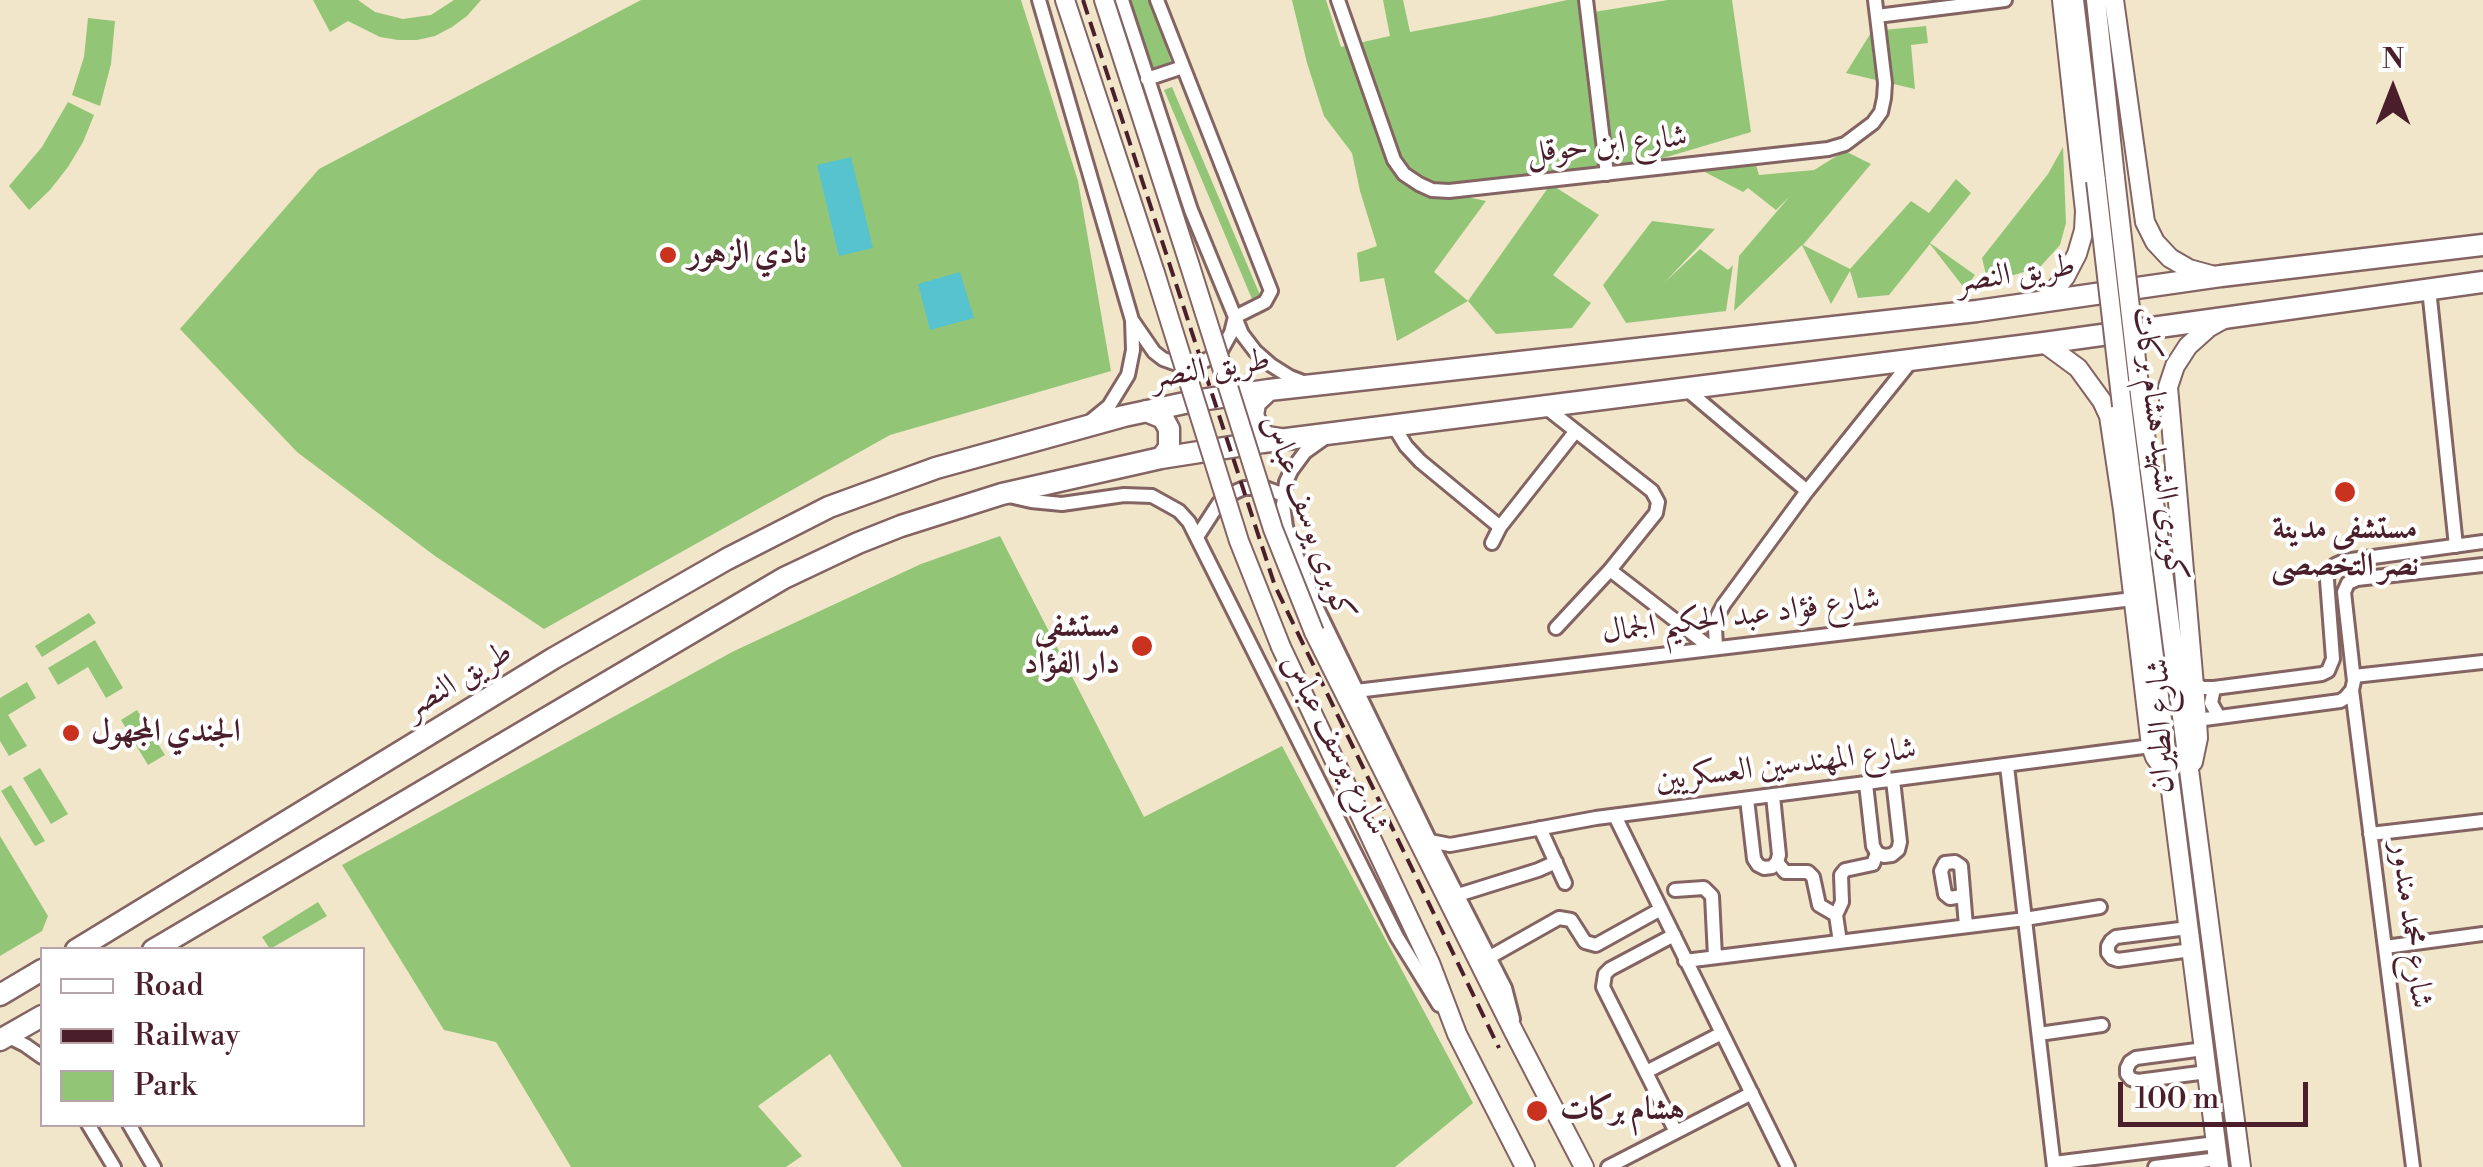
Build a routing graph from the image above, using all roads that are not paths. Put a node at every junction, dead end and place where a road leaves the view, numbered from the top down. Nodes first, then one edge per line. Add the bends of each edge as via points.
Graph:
1 (1039, 0) edge
2 (1065, 0) edge
3 (1104, 0) edge
4 (1122, 0) edge
5 (1158, 0) edge
6 (1338, 0) edge
7 (1586, 0) edge
8 (1875, 0) edge
9 (2006, 0) edge
10 (2062, 0) edge
11 (2074, 0) edge
12 (2096, 0) edge
13 (2114, 0) edge
14 (1877, 16) junction
15 (1183, 67) junction
16 (1147, 79) junction
17 (1607, 174) junction
18 (2106, 179) junction
19 (2144, 222) junction
20 (2084, 230) junction
21 (2483, 245) edge
22 (2221, 276) junction
23 (2483, 282) edge
24 (2173, 283) junction
25 (2428, 289) junction
26 (2072, 298) junction
27 (2039, 304) junction
28 (2237, 314) junction
29 (1235, 317) junction
30 (1132, 320) junction
31 (2187, 322) junction
32 (2074, 338) junction
33 (2044, 343) junction
34 (1912, 359) junction
35 (1310, 384) junction
36 (1686, 389) junction
37 (1269, 390) junction
38 (2168, 396) junction
39 (1544, 406) junction
40 (1146, 411) junction
41 (2116, 411) junction
42 (1393, 425) junction
43 (1080, 428) junction
44 (1348, 431) junction
45 (1575, 432) junction
46 (1280, 440) junction
47 (1161, 458) junction
48 (1807, 491) junction
49 (1002, 494) junction
50 (1284, 494) junction
51 (1500, 527) junction
52 (1197, 537) junction
53 (2483, 542) edge
54 (1492, 543) dead end
55 (2456, 546) junction
56 (2483, 565) edge
57 (1610, 570) junction
58 (2132, 599) junction
59 (1556, 628) dead end
60 (1714, 648) junction
61 (2483, 662) edge
62 (2193, 683) junction
63 (2353, 683) junction
64 (2214, 688) junction
65 (1356, 691) junction
66 (2218, 717) junction
67 (2198, 720) junction
68 (2151, 746) junction
69 (2007, 766) junction
70 (2190, 772) junction
71 (2170, 776) junction
72 (1893, 780) junction
73 (1866, 784) junction
74 (1773, 796) junction
75 (1747, 799) junction
76 (1615, 816) junction
77 (2483, 822) edge
78 (1540, 828) junction
79 (2370, 834) junction
80 (1430, 841) junction
81 (1878, 852) junction
82 (1556, 862) junction
83 (1777, 862) junction
84 (1565, 882) dead end
85 (1675, 890) dead end
86 (1458, 895) junction
87 (1962, 896) dead end
88 (2100, 907) dead end
89 (1661, 909) junction
90 (1836, 914) junction
91 (2025, 919) junction
92 (1966, 926) junction
93 (2188, 928) junction
94 (2483, 934) edge
95 (1674, 935) junction
96 (1840, 942) junction
97 (81, 947) edge
98 (158, 947) edge
99 (2384, 947) junction
100 (2191, 950) junction
101 (1490, 958) junction
102 (1715, 958) junction
103 (1686, 961) junction
104 (40, 971) edge
105 (0, 995) edge
106 (40, 1017) edge
107 (2102, 1025) dead end
108 (1514, 1032) junction
109 (1722, 1033) junction
110 (1457, 1034) junction
111 (2039, 1034) junction
112 (4, 1038) edge
113 (2204, 1049) junction
114 (40, 1056) edge
115 (1646, 1072) junction
116 (2207, 1072) junction
117 (1752, 1093) junction
118 (90, 1127) edge
119 (130, 1127) edge
120 (1676, 1132) junction
121 (2218, 1156) edge
122 (147, 1165) edge
123 (2054, 1165) edge
124 (114, 1167) edge
125 (1525, 1167) edge
126 (1584, 1167) edge
127 (1608, 1167) edge
128 (1788, 1167) edge
129 (2156, 1167) edge
130 (2241, 1167) edge
131 (2412, 1167) edge

1 - 30 street
2 - 110 main road, كوبرى يوسف عباس, bridge via 1239,541
3 - 108 main road, كوبرى يوسف عباس, bridge via 1268,512 1314,632
4 - 16 street
5 - 15 street
6 - 17 street, شارع ابن حوقل via 1394,160 1418,184 1449,191
7 - 17 street
8 - 14 street, شارع ابن حوقل
9 - 14 street
10 - 20 main road
11 - 18 main road, كوبرى الشهيد هشام بركات
12 - 18 main road, كوبرى الشهيد هشام بركات
13 - 19 main road
14 - 17 street, شارع ابن حوقل via 1885,84 1880,112 1845,144
15 - 16 street
15 - 29 street via 1271,291 1265,302
16 - 29 street
18 - 41 main road, كوبرى الشهيد هشام بركات, bridge
18 - 70 main road, كوبرى الشهيد هشام بركات, bridge
19 - 20 main road via 2134,242 2114,250
19 - 22 main road via 2179,264
20 - 27 main road via 2066,277
21 - 22 highway, طريق النصر
22 - 24 highway, طريق النصر
23 - 25 highway
24 - 26 highway, طريق النصر
24 - 31 highway via 2166,304
25 - 28 highway
25 - 55 street
26 - 27 highway, طريق النصر
26 - 32 highway via 2088,314 2084,331
27 - 35 highway, طريق النصر
28 - 31 highway
28 - 38 main road, شارع الطيران via 2188,346
29 - 30 street via 1222,349 1190,365 1163,359
29 - 35 street via 1271,366
30 - 43 street via 1133,350 1123,386
31 - 32 highway
32 - 33 highway
33 - 34 highway
33 - 41 main road, شارع الطيران via 2078,368
34 - 36 highway
34 - 48 street
35 - 37 highway, طريق النصر
36 - 39 highway
36 - 48 street
37 - 40 highway, طريق النصر
37 - 46 highway via 1255,403 1253,416 1262,433
38 - 41 main road via 2152,379 2129,378 2112,393 2108,404
38 - 62 main road, شارع الطيران
39 - 42 highway
39 - 45 street
40 - 43 highway, طريق النصر
40 - 47 highway via 1169,429 1169,448
41 - 58 main road, شارع الطيران
41 - 71 main road, كوبرى الشهيد هشام بركات
42 - 44 highway
42 - 51 street via 1420,461
43 - 97 highway, طريق النصر via 900,480 760,540
44 - 46 highway
44 - 50 street via 1305,452
45 - 51 street
45 - 57 street via 1658,502 1656,514
46 - 47 highway
47 - 49 highway
48 - 60 street via 1718,614
49 - 52 street, شارع يوسف عباس via 1062,504 1152,496 1179,511
49 - 98 highway via 901,526 784,578
50 - 52 street via 1265,488 1235,492 1218,503
50 - 65 street, شارع يوسف عباس via 1297,561
51 - 54 street
52 - 110 street, شارع يوسف عباس via 1398,937
53 - 55 street
55 - 64 street via 2339,562 2327,580 2333,653 2328,671
56 - 63 street, شارع محمد مندور via 2348,583
57 - 59 street
57 - 60 street
58 - 60 street, شارع فؤاد عبد الحكيم الجمال
58 - 68 main road, شارع الطيران
60 - 65 street, شارع فؤاد عبد الحكيم الجمال
61 - 63 street
62 - 64 street
62 - 67 main road, شارع الطيران
63 - 66 street via 2340,701
63 - 79 street, شارع محمد مندور
64 - 66 street via 2211,704
65 - 80 street, شارع يوسف عباس
66 - 67 street
67 - 70 main road, شارع الطيران
68 - 69 street, شارع المهندسين العسكريين
68 - 71 main road, شارع الطيران
69 - 72 street, شارع المهندسين العسكريين
69 - 91 street
70 - 130 main road, شارع الطيران
71 - 93 main road, شارع الطيران
72 - 73 street, شارع المهندسين العسكريين
72 - 81 street via 1900,842 1892,854
73 - 74 street, شارع المهندسين العسكريين
73 - 81 street
74 - 75 street, شارع المهندسين العسكريين
74 - 83 street
75 - 76 street, شارع المهندسين العسكريين
75 - 83 street via 1754,859 1764,868
76 - 78 street, شارع المهندسين العسكريين
76 - 89 street
77 - 79 street
78 - 80 street, شارع المهندسين العسكريين via 1450,845
78 - 82 street
79 - 99 street, شارع محمد مندور
80 - 86 street, شارع يوسف عباس
81 - 90 street via 1873,864 1842,874
82 - 84 street
82 - 86 street
83 - 90 street via 1785,872 1808,872 1819,905
85 - 102 street via 1709,891
86 - 101 street, شارع يوسف عباس
87 - 92 street
88 - 91 street
89 - 95 street
89 - 101 street via 1596,945 1585,942 1571,920 1559,918
90 - 96 street
91 - 92 street
91 - 111 street
92 - 96 street
93 - 100 main road, شارع الطيران
93 - 100 street via 2116,937 2108,952 2118,960
94 - 99 street
95 - 103 street
95 - 115 street via 1610,969 1603,980
96 - 102 street
99 - 131 street, شارع محمد مندور
100 - 113 main road, شارع الطيران
101 - 108 street, شارع يوسف عباس via 1509,999
102 - 103 street
103 - 109 street
104 - 105 highway
106 - 112 highway
107 - 111 street
108 - 126 main road, شارع يوسف عباس
109 - 115 street
109 - 117 street
110 - 125 main road, شارع يوسف عباس
111 - 123 street
112 - 114 street
113 - 116 main road, شارع الطيران
113 - 116 street via 2136,1058 2127,1074 2138,1082
115 - 120 street
116 - 121 main road, شارع الطيران
117 - 120 street
117 - 128 street
118 - 124 street
119 - 122 street
120 - 127 street
121 - 123 street
121 - 129 street

